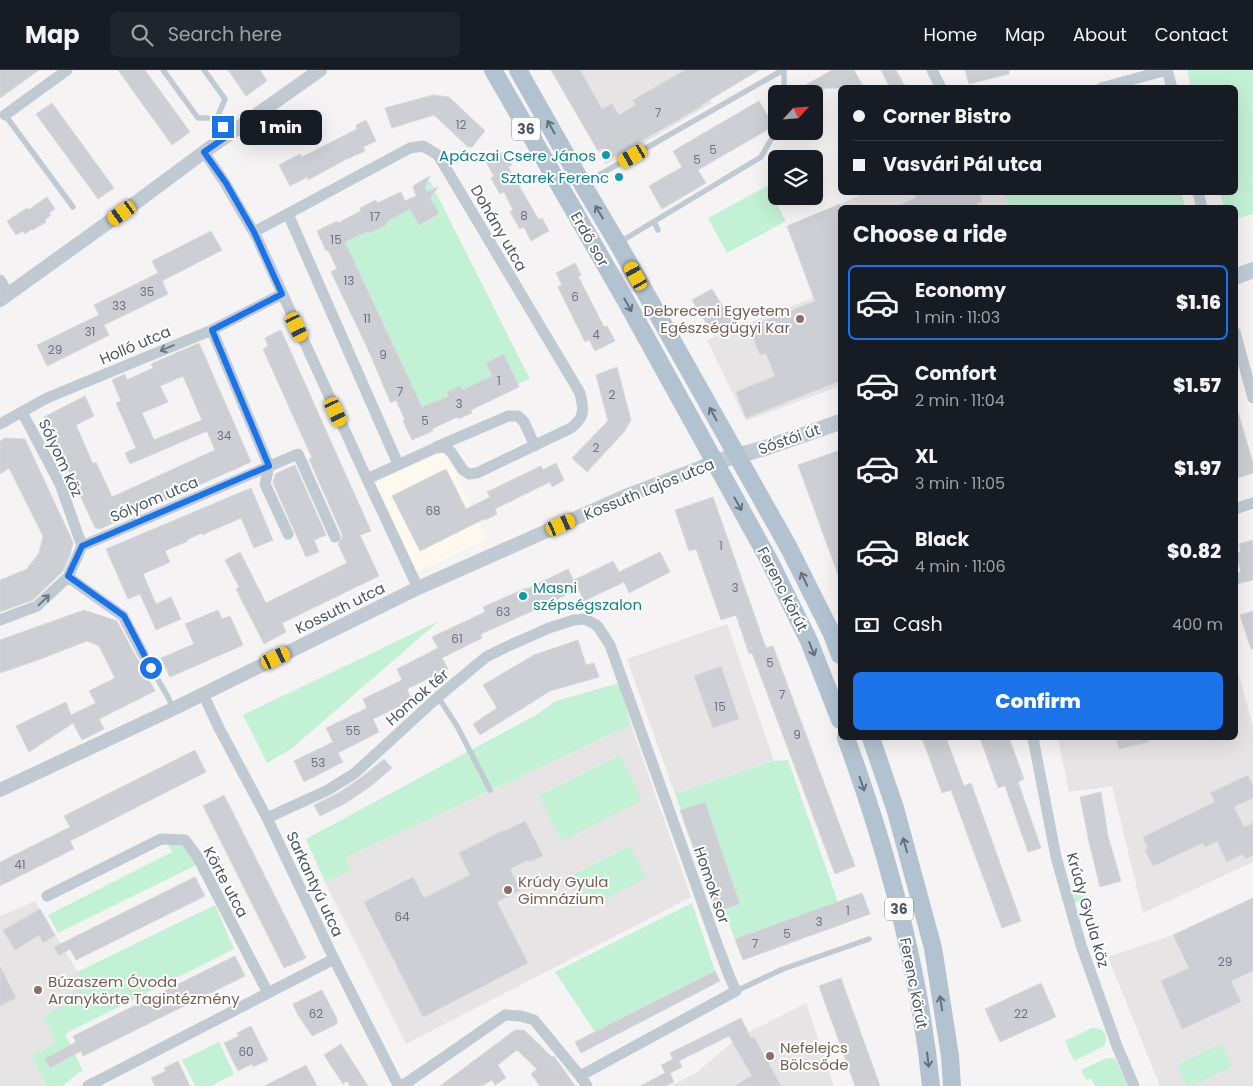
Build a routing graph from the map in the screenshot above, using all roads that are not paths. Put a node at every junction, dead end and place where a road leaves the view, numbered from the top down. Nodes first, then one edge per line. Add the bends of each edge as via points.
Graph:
1 (67, 70) edge
2 (163, 70) edge
3 (204, 70) edge
4 (320, 70) edge
5 (493, 70) edge
6 (518, 70) edge
7 (783, 70) edge
8 (932, 70) edge
9 (1167, 70) edge
10 (784, 85) edge
11 (940, 85) edge
12 (1112, 85) edge
13 (1171, 85) edge
14 (4, 115) joint
15 (216, 118) junction
16 (230, 134) junction
17 (771, 140) edge
18 (204, 152) junction
19 (583, 185) junction
20 (73, 207) dead end
21 (288, 214) junction
22 (654, 222) junction
23 (658, 230) dead end
24 (254, 232) junction
25 (618, 244) junction
26 (1253, 270) edge
27 (1238, 276) edge
28 (0, 280) edge
29 (282, 294) junction
30 (4, 297) edge
31 (212, 330) junction
32 (1238, 343) edge
33 (1253, 398) edge
34 (22, 412) junction
35 (838, 423) edge
36 (0, 424) edge
37 (535, 446) junction
38 (435, 448) junction
39 (738, 456) junction
40 (715, 462) junction
41 (398, 464) junction
42 (269, 466) junction
43 (367, 479) junction
44 (1253, 503) edge
45 (1238, 508) edge
46 (561, 525) joint
47 (288, 534) dead end
48 (334, 536) dead end
49 (82, 546) junction
50 (68, 576) junction
51 (418, 588) junction
52 (0, 620) edge
53 (595, 624) joint
54 (838, 650) edge
55 (143, 654) joint
56 (203, 694) junction
57 (438, 697) junction
58 (173, 709) junction
59 (838, 715) edge
60 (847, 740) edge
61 (872, 740) edge
62 (1033, 740) edge
63 (0, 790) edge
64 (490, 790) dead end
65 (267, 818) junction
66 (47, 896) dead end
67 (869, 940) dead end
68 (334, 959) junction
69 (736, 991) junction
70 (268, 993) junction
71 (580, 1076) junction
72 (88, 1086) edge
73 (401, 1086) edge
74 (587, 1086) edge
75 (931, 1086) edge
76 (952, 1086) edge
77 (1134, 1086) edge

1 - 14 street
2 - 15 lane via 198,118
3 - 15 lane via 225,99
4 - 16 street
5 -> 40 main road, Erdő sor / 36
19 -> 6 main road, Erdő sor / 36
7 - 10 lane
7 - 19 lane
8 - 11 street
9 - 12 street
9 - 13 street
14 - 20 lane
15 - 16 lane
16 - 18 street
17 - 22 lane via 761,157
18 - 24 street
18 - 30 street
25 -> 19 main road, Erdő sor / 36
21 - 24 street, Dohány utca
21 - 37 street, Dohány utca via 410,148 423,146 438,155 580,393 584,409 580,421
21 - 41 street
22 - 23 lane
22 - 25 lane
24 - 29 street
39 -> 25 main road, Erdő sor / 36
26 - 27 main road
28 - 30 street
29 - 31 street, Holló utca
29 - 43 street
31 -> 34 street, Holló utca via 47,398
31 - 42 street
32 - 33 street
34 - 36 street, Holló utca
34 - 49 street, Sólyom köz via 60,484
35 - 39 main road, Sóstói út
37 - 38 street, Dohány utca via 469,474 445,447
37 - 38 street via 524,422 518,416 508,416
38 - 41 street
39 - 40 main road, Kossuth Lajos utca
54 -> 39 main road, Ferenc körút / 36 via 789,548
40 - 46 street, Kossuth Lajos utca
40 -> 59 main road, Ferenc körút / 36 via 809,641
41 - 43 street
42 - 47 street via 265,484
42 - 48 street, Sólyom utca via 298,454
42 - 49 street, Sólyom utca
43 - 51 street
44 - 45 street
46 - 51 street, Kossuth utca
49 - 50 street
52 -> 50 street via 37,606
50 - 55 street via 124,616
51 - 56 street, Kossuth utca
53 - 57 street, Homok tér via 584,619 574,620 526,638 486,658
53 - 69 street, Homok sor via 610,645
55 - 58 lane
56 - 58 street, Kossuth utca
56 - 65 street, Sarkantyú utca
57 - 64 lane
57 - 65 street, Homok tér via 355,773 328,790
58 - 63 street, Kossuth utca
60 -> 75 main road, Ferenc körút / 36 via 882,846 910,953
76 -> 61 main road, Ferenc körút / 36 via 932,948 895,808
62 - 77 street, Krúdy Gyula köz via 1056,857 1081,945
65 - 68 street, Sarkantyú utca
66 - 70 street, Körte utca via 161,839 185,840 197,856
67 - 69 lane via 783,969
68 - 70 street
68 - 73 street, Sarkantyú utca
69 - 71 street
70 - 72 street
71 - 73 street, Sarkantyú utca via 534,1020 505,1015
71 - 74 street, Sarkantyú utca

